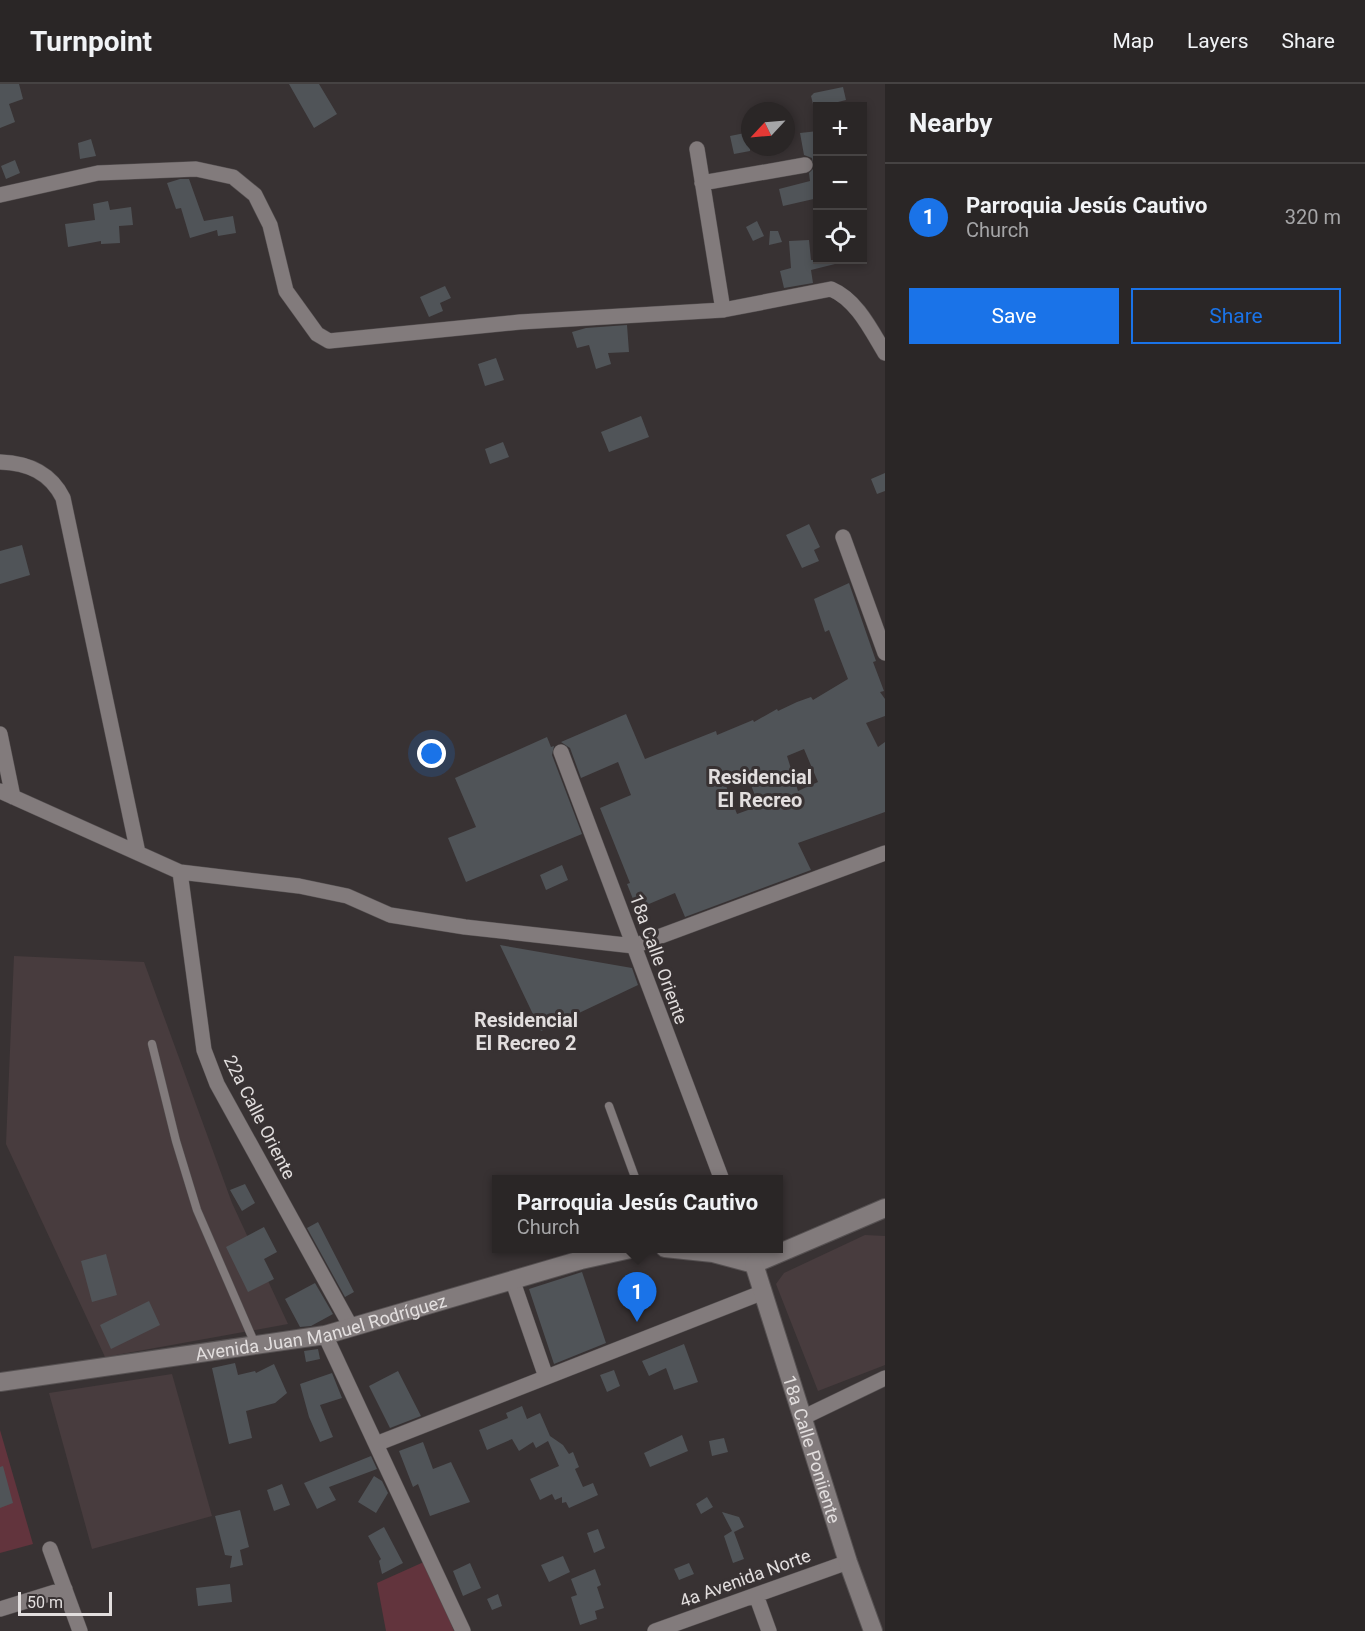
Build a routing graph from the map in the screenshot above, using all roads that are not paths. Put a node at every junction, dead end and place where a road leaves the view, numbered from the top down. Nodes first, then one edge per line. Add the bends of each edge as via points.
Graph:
1 (697, 149) dead end
2 (805, 165) dead end
3 (702, 183) junction
4 (0, 195) edge
5 (723, 310) junction
6 (885, 353) edge
7 (0, 462) edge
8 (843, 537) dead end
9 (885, 653) edge
10 (0, 734) edge
11 (561, 752) dead end
12 (7, 794) edge
13 (138, 853) junction
14 (885, 853) edge
15 (180, 872) junction
16 (634, 946) junction
17 (152, 1044) dead end
18 (609, 1106) dead end
19 (635, 1175) edge
20 (720, 1175) edge
21 (885, 1208) edge
22 (863, 1219) junction
23 (885, 1223) edge
24 (783, 1245) edge
25 (615, 1253) edge
26 (722, 1253) edge
27 (751, 1256) edge
28 (512, 1279) junction
29 (761, 1293) junction
30 (351, 1327) junction
31 (325, 1335) junction
32 (256, 1345) junction
33 (546, 1377) junction
34 (885, 1377) edge
35 (0, 1382) edge
36 (802, 1418) junction
37 (376, 1444) junction
38 (50, 1549) dead end
39 (848, 1562) junction
40 (65, 1589) junction
41 (756, 1595) junction
42 (0, 1609) edge
43 (664, 1629) edge
44 (80, 1631) edge
45 (463, 1631) edge
46 (769, 1631) edge
47 (873, 1631) edge

1 - 3 street
2 - 3 street
3 - 5 street
4 - 5 street via 98,173 196,169 233,177 255,195 270,225 286,291 317,334 329,341 520,322
5 - 6 street via 831,290 843,294 861,315
7 - 13 street via 39,471 49,477 63,498
8 - 9 street
10 - 12 street
11 - 16 street, 18a Calle Oriente
12 - 13 street
13 - 15 street
14 - 16 street
15 - 16 street via 299,886 347,896 390,915
15 - 30 street, 22a Calle Oriente via 204,1050 217,1084
16 - 20 street, 18a Calle Oriente
17 - 32 lane via 197,1210
18 - 19 lane
21 - 22 street
22 - 23 street
22 - 24 street
25 - 28 street, Avenida Juan Manuel Rodríguez
26 - 27 street
27 - 29 street, 18a Calle Poniiente
28 - 30 street, Avenida Juan Manuel Rodríguez
28 - 33 street
29 - 33 street
29 - 36 street, 18a Calle Poniiente
30 - 31 street, Avenida Juan Manuel Rodríguez
31 - 32 street, Avenida Juan Manuel Rodríguez
31 - 37 street
32 - 35 street, Avenida Juan Manuel Rodríguez
33 - 37 street
34 - 36 street
36 - 39 street, 18a Calle Poniiente
37 - 45 street
38 - 40 street
39 - 41 street, 4a Avenida Norte
39 - 47 street, 18a Calle Poniiente
40 - 42 street
40 - 44 street
41 - 43 street, 4a Avenida Norte
41 - 46 street

